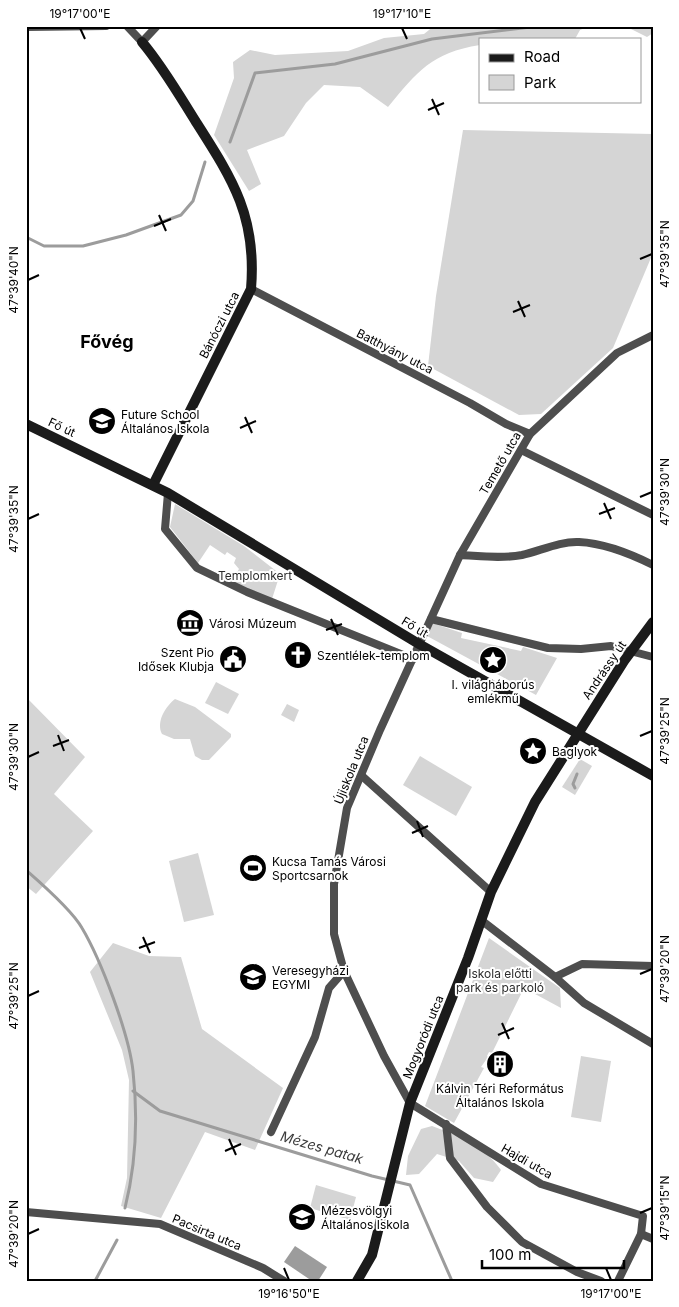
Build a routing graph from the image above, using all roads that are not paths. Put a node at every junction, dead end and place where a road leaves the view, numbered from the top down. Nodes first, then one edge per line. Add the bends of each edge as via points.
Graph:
1 (106, 26) edge
2 (128, 26) edge
3 (157, 26) edge
4 (26, 27) edge
5 (142, 42) junction
6 (251, 289) junction
7 (653, 335) edge
8 (26, 424) edge
9 (530, 434) junction
10 (521, 450) junction
11 (153, 485) junction
12 (168, 494) junction
13 (653, 515) edge
14 (460, 555) junction
15 (653, 565) edge
16 (430, 619) junction
17 (653, 622) edge
18 (419, 644) junction
19 (629, 653) junction
20 (653, 657) edge
21 (414, 659) junction
22 (578, 732) junction
23 (362, 776) junction
24 (653, 776) edge
25 (491, 892) junction
26 (482, 920) junction
27 (653, 966) edge
28 (344, 971) junction
29 (555, 977) junction
30 (653, 1044) edge
31 (410, 1103) junction
32 (446, 1124) junction
33 (271, 1132) dead end
34 (26, 1212) edge
35 (641, 1234) junction
36 (653, 1239) edge
37 (284, 1281) edge
38 (358, 1281) edge
39 (601, 1281) edge
40 (618, 1281) edge

1 - 4 street
2 - 5 street
3 - 5 street
5 - 6 main road, Bánóczi utca via 161,65 221,158 241,198 252,268
6 - 9 street, Batthyány utca
6 - 11 main road, Bánóczi utca
7 - 9 street, Temető utca via 617,353
8 - 11 main road, Fő út
9 - 10 street, Temető utca
10 - 13 street
10 - 14 street, Temető utca
11 - 12 main road, Fő út
12 - 18 main road, Fő út
12 - 21 street via 165,529 197,568 247,592
14 - 15 street via 521,555 578,542 628,554
14 - 16 street, Temető utca
16 - 18 street, Temető utca
16 - 19 street via 548,648 611,646
17 - 19 main road, Andrássy út
18 - 21 street, Újiskola utca
18 - 22 main road, Fő út
19 - 20 street
19 - 22 main road, Andrássy út
21 - 23 street, Újiskola utca
22 - 24 main road, Fő út
22 - 25 main road, Mogyoródi utca via 535,802
23 - 25 street
23 - 28 street, Újiskola utca via 347,808 334,884 334,934
25 - 26 main road, Mogyoródi utca
26 - 29 street
26 - 31 main road, Mogyoródi utca
27 - 29 street via 582,964
28 - 31 street, Újiskola utca
28 - 33 street via 329,988 314,1037
29 - 30 street via 584,1003
31 - 32 street, Hajdi utca
31 - 38 main road, Mogyoródi utca via 372,1255
32 - 35 street, Hajdi utca via 541,1184 643,1216
32 - 39 street via 450,1158 487,1207 522,1242 576,1272
34 - 37 street, Pacsirta utca via 160,1224 263,1268
35 - 36 street
35 - 40 street

